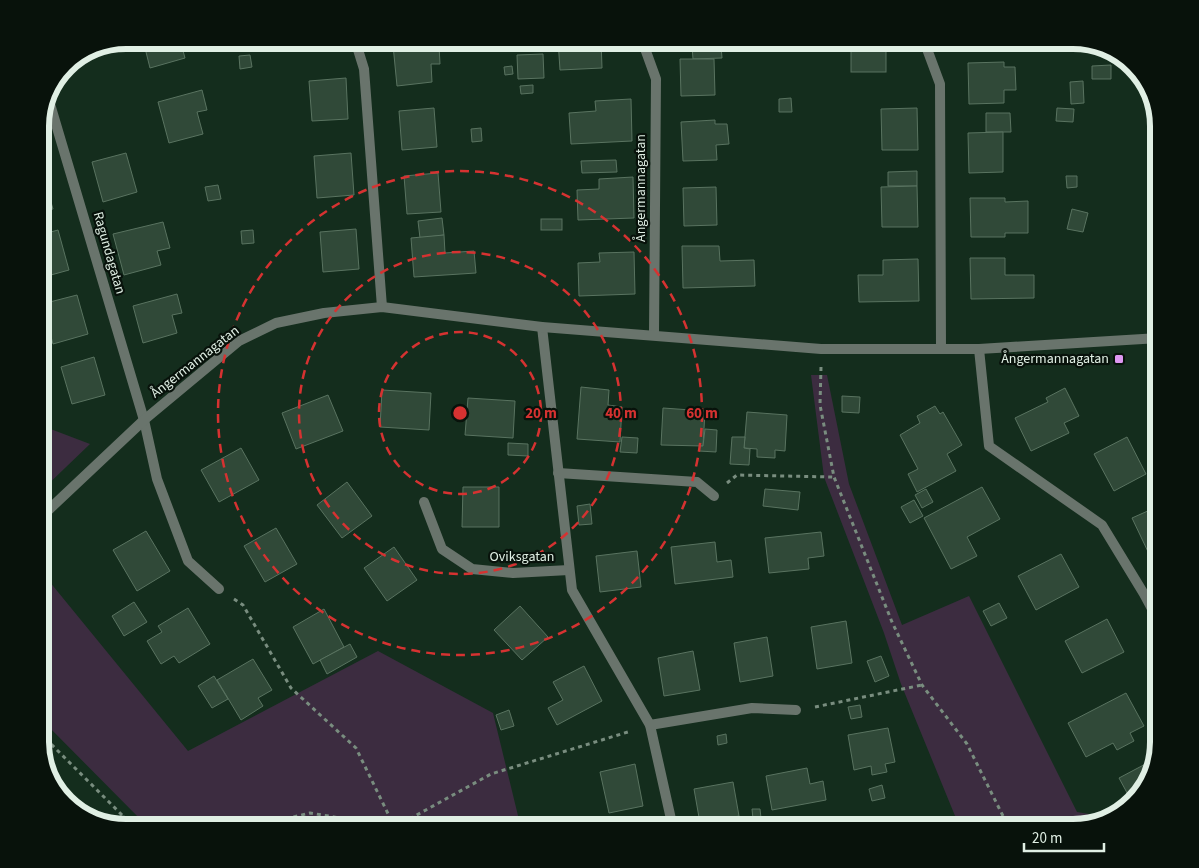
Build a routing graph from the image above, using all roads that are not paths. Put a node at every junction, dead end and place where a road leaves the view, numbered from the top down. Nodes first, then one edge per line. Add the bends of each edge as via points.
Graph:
1 (358, 49) edge
2 (645, 49) edge
3 (927, 49) dead end
4 (49, 118) edge
5 (382, 307) junction
6 (542, 327) junction
7 (654, 335) junction
8 (1150, 339) edge
9 (941, 348) junction
10 (979, 349) junction
11 (144, 420) junction
12 (558, 473) junction
13 (714, 496) road end
14 (424, 502) dead end
15 (49, 510) edge
16 (569, 570) junction
17 (220, 589) road end
18 (1150, 605) edge
19 (796, 710) road end
20 (650, 725) junction
21 (672, 819) edge

1 - 5 street via 364,69
2 - 7 street, Ångermannagatan via 656,79
3 - 9 street via 940,84
4 - 11 street, Ragundagatan
5 - 6 street, Ångermannagatan
5 - 11 street, Ångermannagatan via 324,313 276,323 238,341
6 - 7 street, Ångermannagatan
6 - 12 street, Oviksgatan
7 - 9 street, Ångermannagatan via 821,349
8 - 10 street, Ångermannagatan
9 - 10 street, Ångermannagatan
10 - 18 street via 989,446 1102,524
11 - 15 street, Ångermannagatan
11 - 17 street via 157,479 188,561
12 - 13 street via 696,482
12 - 16 street, Oviksgatan
14 - 16 street, Oviksgatan via 442,549 472,570 513,573
16 - 20 street, Oviksgatan via 572,590
19 - 20 street via 752,708
20 - 21 street, Oviksgatan

